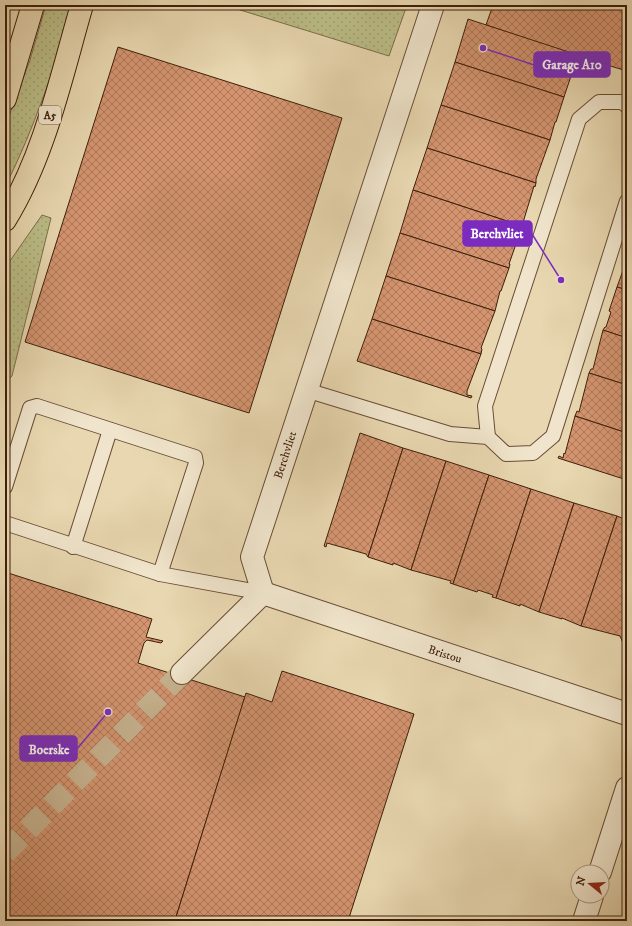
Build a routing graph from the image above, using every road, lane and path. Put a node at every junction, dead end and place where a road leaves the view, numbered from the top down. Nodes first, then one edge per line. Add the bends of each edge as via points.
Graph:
1 (33, 5) edge
2 (82, 5) edge
3 (433, 5) edge
4 (5, 99) edge
5 (627, 106) edge
6 (627, 201) edge
7 (5, 220) edge
8 (306, 390) junction
9 (110, 430) junction
10 (488, 437) junction
11 (5, 487) edge
12 (5, 524) edge
13 (73, 547) junction
14 (160, 574) junction
15 (263, 593) junction
16 (182, 673) tunnel mouth
17 (627, 714) edge
18 (627, 788) edge
19 (603, 864) edge
20 (589, 904) edge
21 (584, 921) edge

1 - 4 highway
2 - 7 highway, A5 via 42,140 17,200
3 - 8 street, Berchvliet
5 - 10 lane via 622,102 599,102 579,119 485,406
6 - 10 lane via 553,436 533,453 506,454
8 - 10 lane via 450,434
8 - 15 street, Berchvliet via 252,558
9 - 11 lane via 37,406 30,408
9 - 13 lane
9 - 14 lane via 195,457 196,463
12 - 13 lane
13 - 14 lane
14 - 15 lane
15 - 16 street
15 - 17 street, Bristou
18 - 19 street
20 - 21 street

